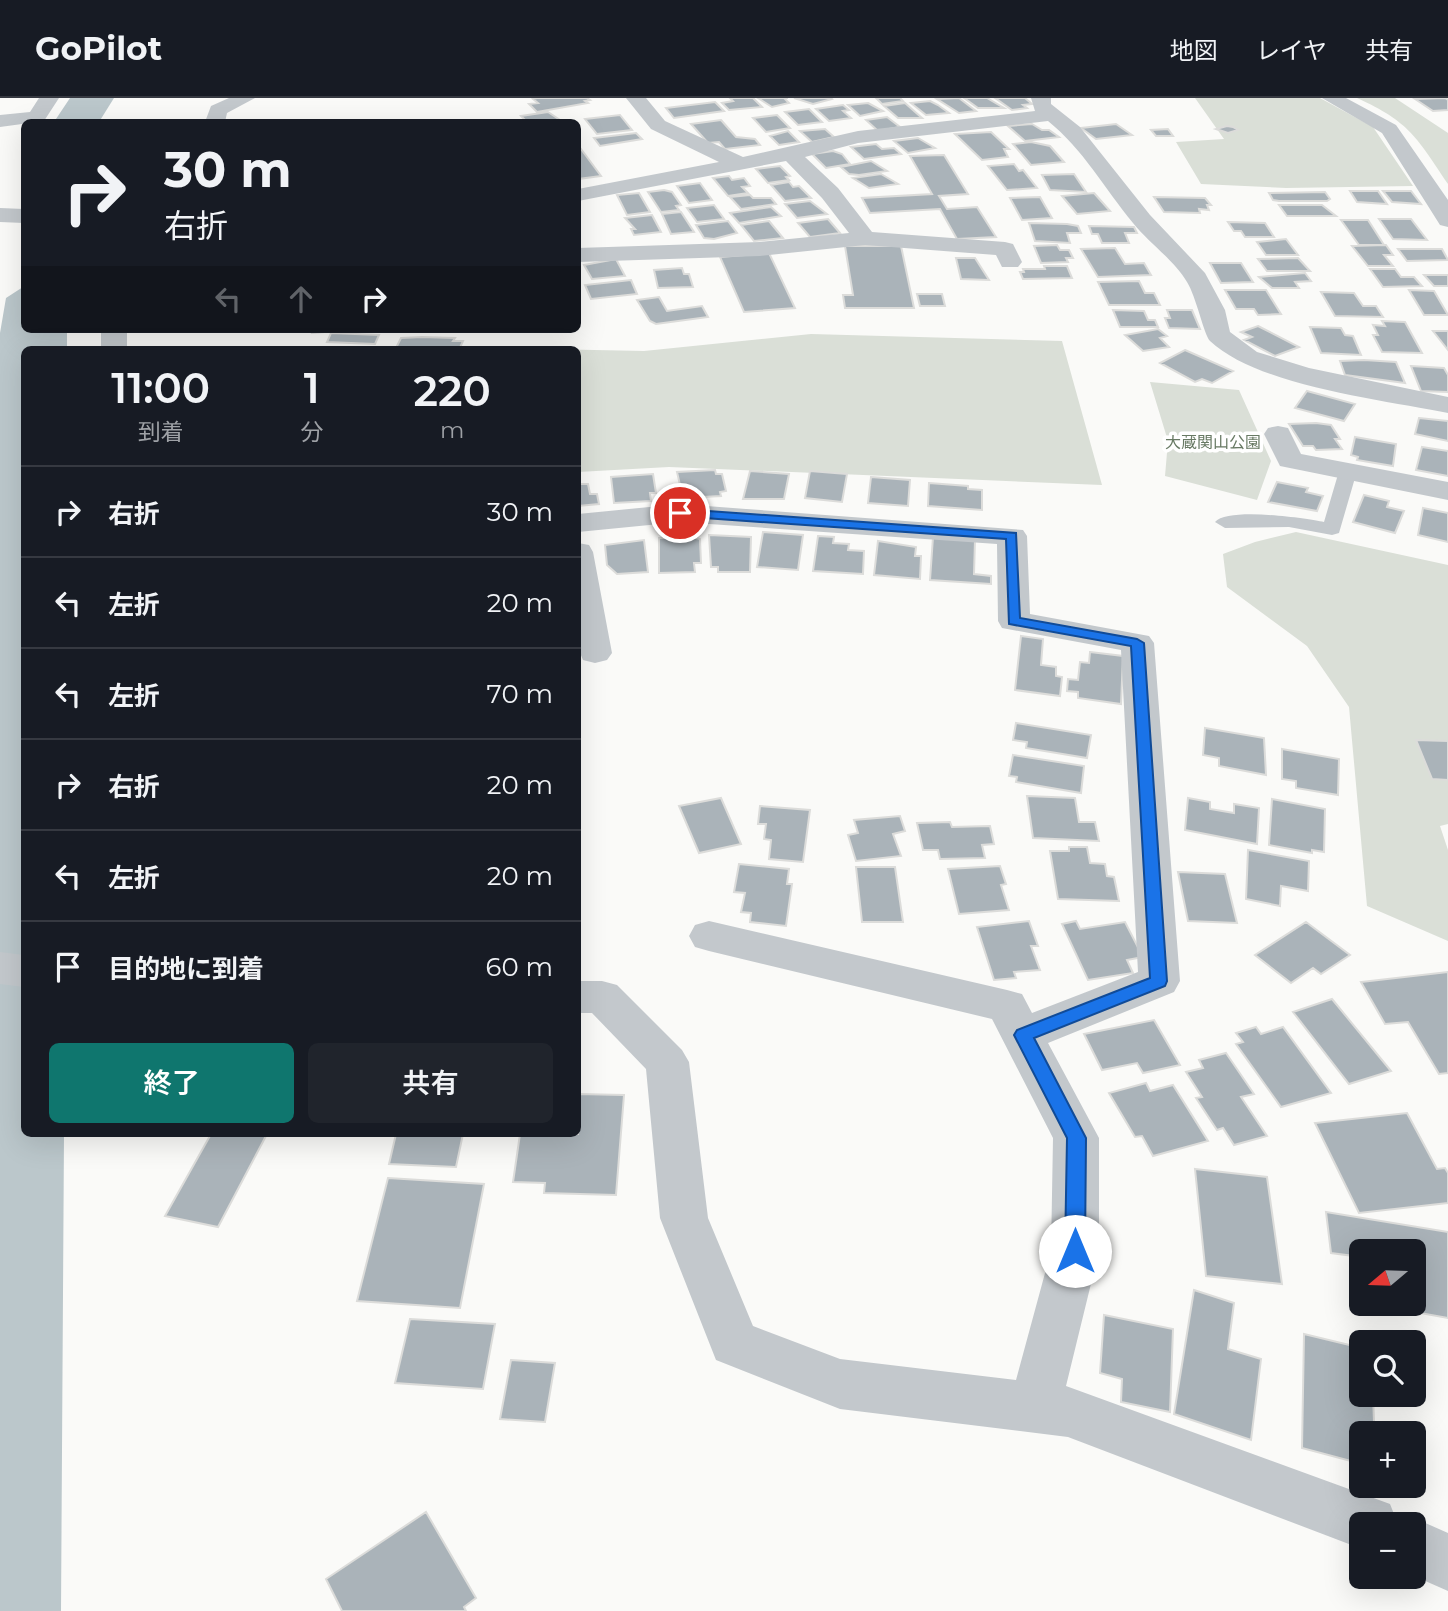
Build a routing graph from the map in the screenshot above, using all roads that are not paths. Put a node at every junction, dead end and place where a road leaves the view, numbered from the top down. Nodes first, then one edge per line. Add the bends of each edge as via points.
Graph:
1 (49, 98) edge
2 (245, 98) edge
3 (636, 98) edge
4 (1332, 98) edge
5 (1045, 106) edge
6 (216, 119) edge
7 (0, 121) edge
8 (791, 154) junction
9 (739, 163) junction
10 (581, 194) edge
11 (1448, 220) edge
12 (865, 238) junction
13 (581, 255) edge
14 (1010, 262) dead end
15 (1448, 405) edge
16 (1278, 434) dead end
17 (1348, 471) junction
18 (1448, 491) edge
19 (1225, 522) dead end
20 (581, 523) edge
21 (581, 570) edge
22 (595, 653) dead end
23 (709, 936) dead end
24 (0, 968) edge
25 (21, 971) edge
26 (581, 997) edge
27 (1023, 1035) junction
28 (1035, 1407) junction
29 (1349, 1516) edge
30 (1426, 1552) edge
31 (1448, 1563) edge

1 - 7 street via 37,117
2 - 6 street via 218,110
3 - 9 street via 658,125
4 - 11 street via 1389,129
5 - 8 street via 858,137
5 - 15 street via 1073,131 1142,220 1197,278 1213,310 1218,335 1248,357 1303,375
8 - 9 street
8 - 12 street
9 - 10 street
12 - 13 street via 760,249
12 - 14 street via 1005,249
16 - 17 street via 1290,460
17 - 18 street
17 - 19 lane via 1332,528 1289,521
20 - 27 street via 680,513 1012,536 1014,621 1137,643 1158,981
21 - 22 street
23 - 27 street via 1007,1006
24 - 25 street
26 - 28 street via 603,997 667,1062 684,1218 734,1343 840,1384
27 - 28 street via 1076,1138 1075,1251
28 - 29 street via 1068,1412
30 - 31 street

